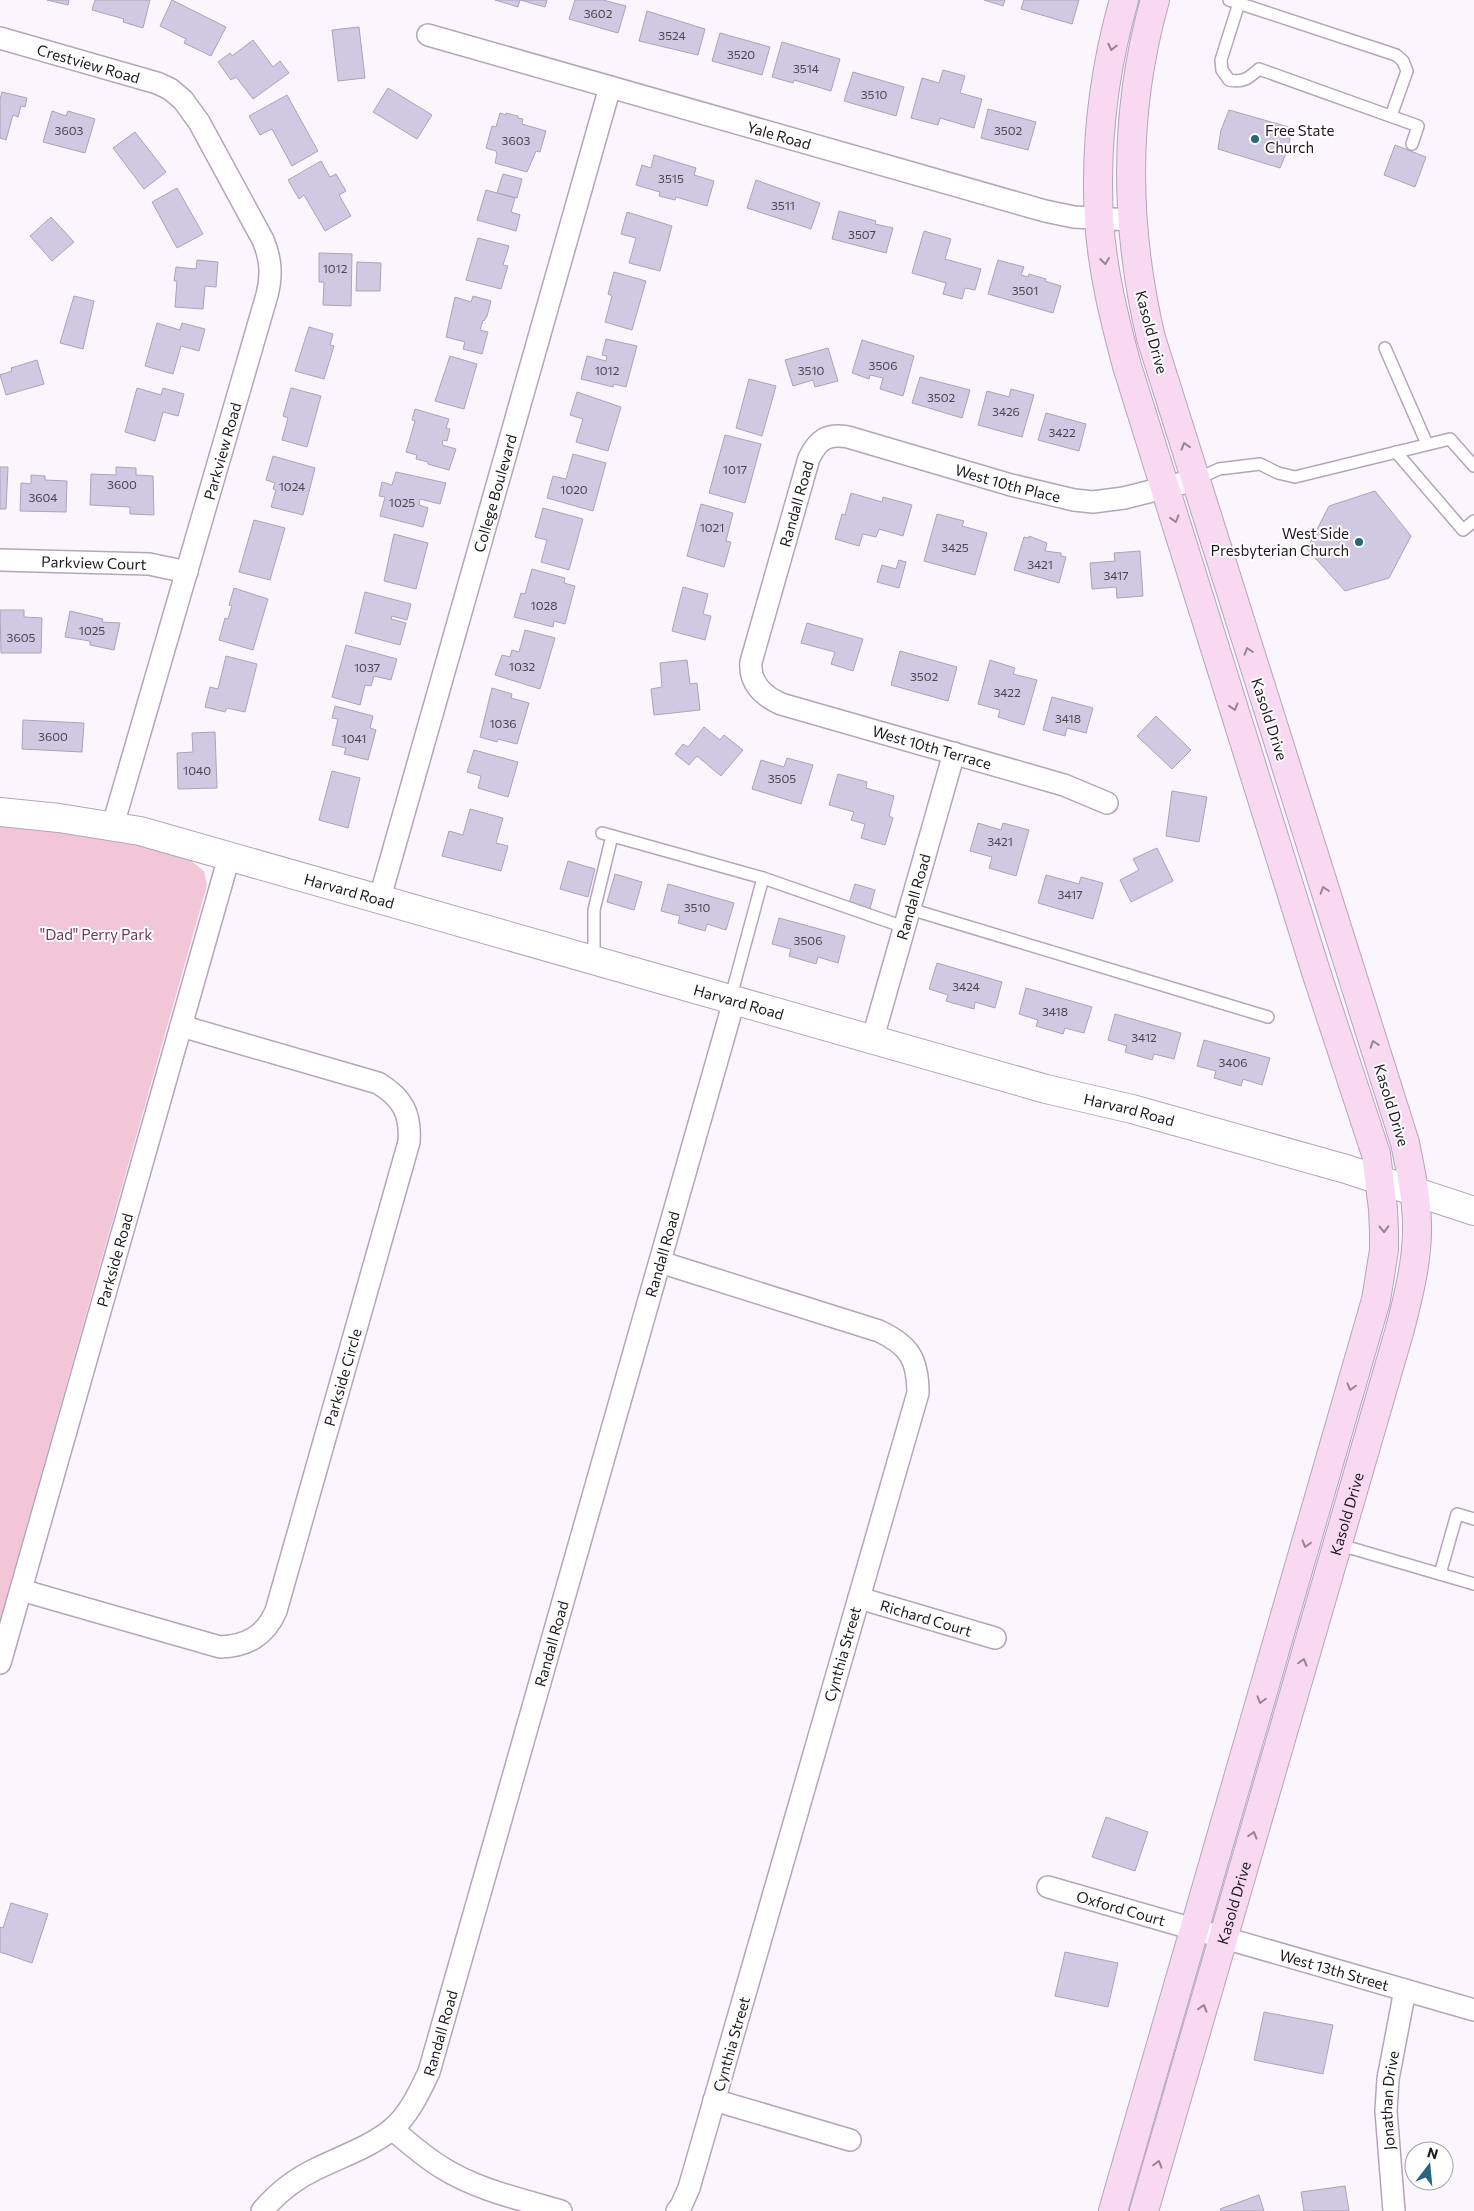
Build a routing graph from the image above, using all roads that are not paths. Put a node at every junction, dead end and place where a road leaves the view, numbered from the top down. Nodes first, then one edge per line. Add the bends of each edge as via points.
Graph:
1 (1124, 0) edge
2 (1155, 0) edge
3 (1234, 2) edge
4 (428, 35) dead end
5 (0, 38) edge
6 (610, 87) junction
7 (176, 94) joint
8 (1391, 116) junction
9 (1412, 144) dead end
10 (1099, 220) junction
11 (1131, 220) junction
12 (1385, 348) dead end
13 (823, 438) joint
14 (1427, 444) junction
15 (1396, 452) junction
16 (1474, 466) edge
17 (1195, 480) junction
18 (1166, 488) junction
19 (1474, 521) edge
20 (0, 560) edge
21 (187, 572) junction
22 (759, 688) joint
23 (954, 753) junction
24 (1106, 803) dead end
25 (0, 812) edge
26 (114, 825) junction
27 (230, 857) junction
28 (763, 878) junction
29 (380, 901) junction
30 (907, 918) junction
31 (591, 960) junction
32 (732, 1000) junction
33 (1268, 1018) dead end
34 (181, 1026) junction
35 (872, 1040) junction
36 (1380, 1181) junction
37 (1415, 1192) junction
38 (1474, 1211) edge
39 (660, 1262) junction
40 (1474, 1519) edge
41 (1337, 1544) junction
42 (1440, 1574) junction
43 (1474, 1584) edge
44 (21, 1590) junction
45 (859, 1598) junction
46 (994, 1638) dead end
47 (0, 1663) edge
48 (1048, 1887) dead end
49 (1195, 1930) junction
50 (1223, 1938) junction
51 (1404, 1990) junction
52 (1474, 2010) edge
53 (714, 2100) junction
54 (392, 2129) junction
55 (850, 2140) dead end
56 (262, 2211) edge
57 (561, 2211) edge
58 (677, 2211) edge
59 (1113, 2211) edge
60 (1144, 2211) edge
61 (1394, 2211) edge

1 -> 10 main road, Kasold Drive via 1109,61 1103,107
2 - 11 main road, Kasold Drive via 1143,48 1131,127
3 - 8 lane via 1396,55 1407,71
3 - 8 lane via 1221,60 1222,70 1229,80 1238,82 1250,78 1259,69
4 - 6 street, Yale Road
5 - 7 street, Crestview Road via 157,83
6 - 10 street, Yale Road via 1045,211
6 - 29 street, College Boulevard
7 - 21 street, Parkview Road via 199,122 264,240 271,266 267,295
8 - 9 lane via 1418,126
10 - 11 street, Yale Road
10 -> 18 main road, Kasold Drive via 1115,321 1126,366
17 -> 11 main road, Kasold Drive via 1151,338 1140,290
12 - 14 lane
13 - 18 street, West 10th Place via 834,435 848,437 1074,500 1110,500
13 - 22 street, Randall Road via 809,458 751,662 751,674
14 - 15 lane
14 - 16 lane via 1450,439
15 - 17 lane via 1295,477 1260,464 1218,469
15 - 19 lane via 1463,530
17 - 18 street, West 10th Place
37 -> 17 main road, Kasold Drive via 1405,1143
18 -> 36 main road, Kasold Drive via 1317,975 1368,1126
20 - 21 street, Parkview Court via 150,564
21 - 26 street, Parkview Road
22 - 23 street, West 10th Terrace via 781,704
23 - 24 street, West 10th Terrace via 1064,785
23 - 30 street, Randall Road
25 - 26 street, Harvard Road
26 - 27 street, Harvard Road
27 - 29 street, Harvard Road
27 - 34 street, Parkside Road
28 - 30 lane
28 - 31 lane via 607,834 596,898
28 - 32 lane
29 - 31 street, Harvard Road
30 - 33 lane
30 - 35 street, Randall Road
31 - 32 street, Harvard Road
32 - 35 street, Harvard Road
32 - 39 street, Randall Road
34 - 44 street, Parkside Road
34 - 44 street, Parkside Circle via 378,1083 396,1096 410,1127 409,1142 276,1611 264,1632 245,1643 220,1647
35 - 36 street, Harvard Road via 1046,1090 1132,1109
36 - 37 street, Harvard Road
36 -> 49 main road, Kasold Drive via 1384,1250 1376,1300
37 - 38 street, Harvard Road
37 - 41 main road, Kasold Drive via 1417,1234 1409,1295
39 - 45 street, Cynthia Street via 879,1330 906,1348 914,1361 918,1393
39 - 54 street, Randall Road via 440,2035 419,2093
40 - 42 lane via 1457,1514
41 - 42 lane
50 -> 41 main road, Kasold Drive
42 - 43 lane
44 - 47 street, Parkside Road
45 - 46 street, Richard Court
45 - 53 street, Cynthia Street
48 - 49 street, Oxford Court
49 - 50 street, West 13th Street
49 - 59 main road, Kasold Drive
50 - 51 street, West 13th Street
60 -> 50 main road, Kasold Drive
51 - 52 street, West 13th Street
51 - 61 street, Jonathan Drive via 1389,2072 1386,2111
53 - 55 street
53 - 58 street, Cynthia Street via 689,2188
54 - 56 street, Randall Road via 370,2145 301,2177 281,2191
54 - 57 street via 442,2168 470,2182 493,2192

